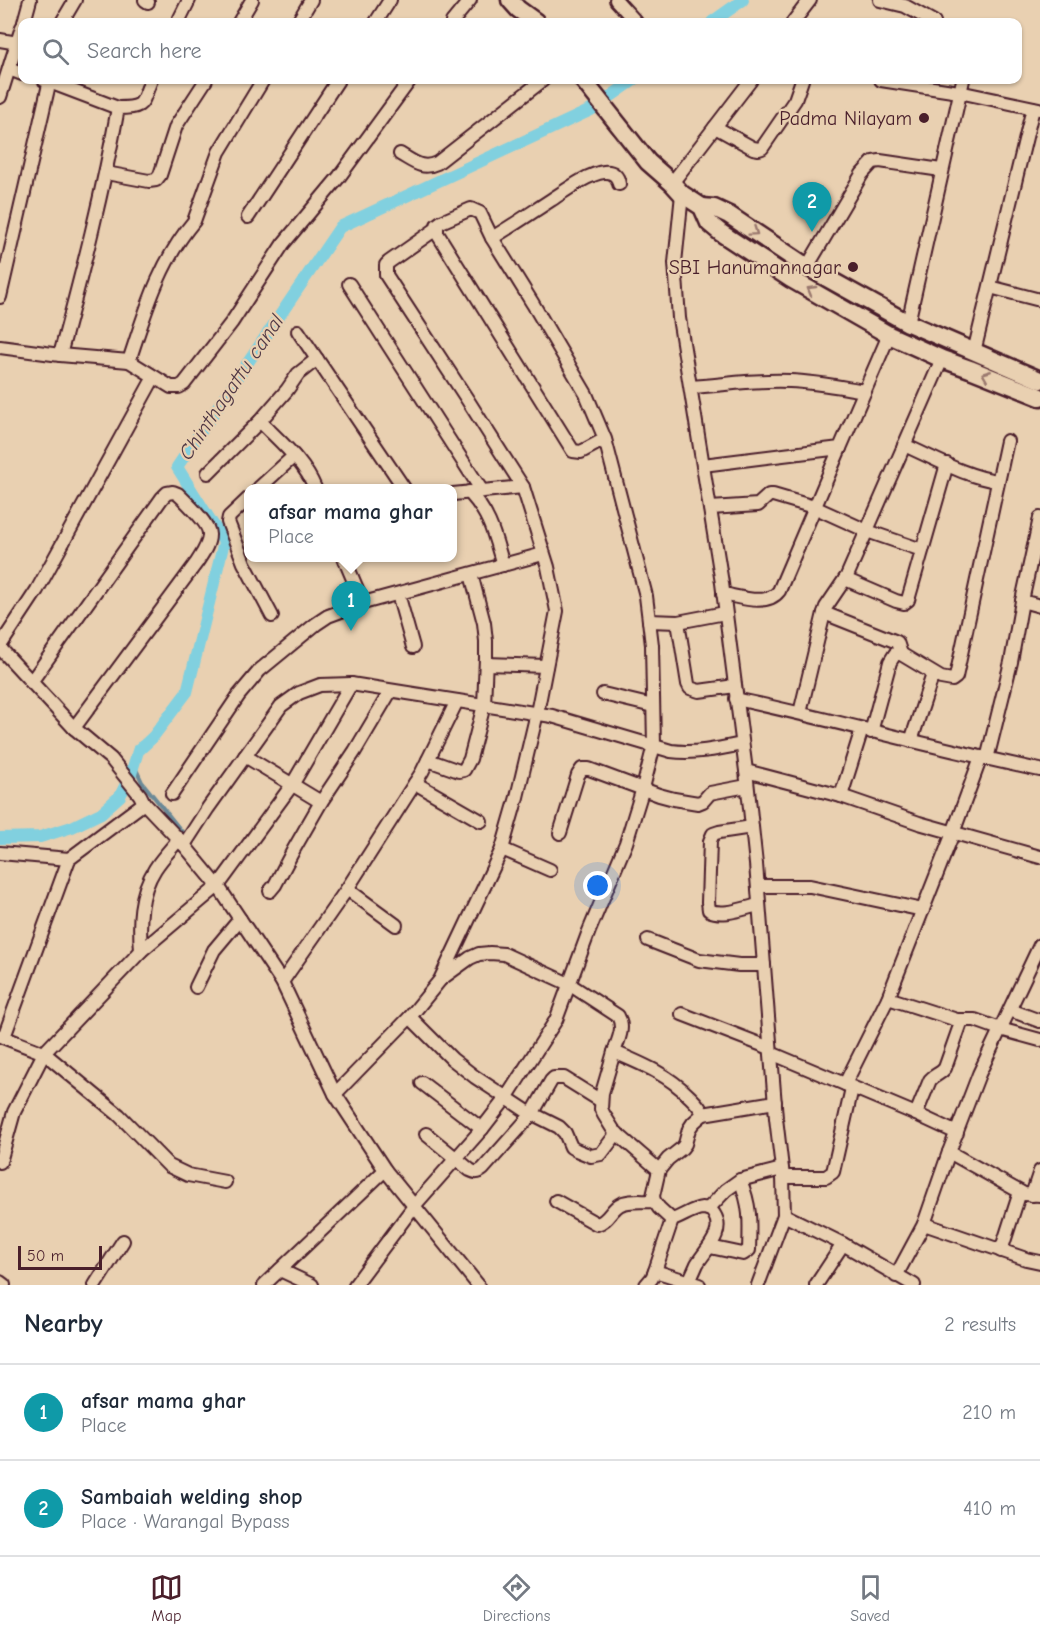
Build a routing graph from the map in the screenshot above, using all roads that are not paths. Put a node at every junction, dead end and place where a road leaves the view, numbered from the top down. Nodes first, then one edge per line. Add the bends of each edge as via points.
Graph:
1 (30, 0) edge
2 (189, 0) edge
3 (252, 0) edge
4 (311, 0) edge
5 (390, 0) edge
6 (470, 0) edge
7 (510, 0) edge
8 (526, 0) edge
9 (616, 0) edge
10 (810, 0) edge
11 (880, 0) edge
12 (69, 2) edge
13 (25, 18) edge
14 (66, 18) edge
15 (180, 18) edge
16 (241, 18) edge
17 (300, 18) edge
18 (379, 18) edge
19 (455, 18) edge
20 (532, 18) edge
21 (536, 18) edge
22 (632, 18) edge
23 (795, 18) edge
24 (927, 18) edge
25 (0, 40) edge
26 (18, 43) joint
27 (9, 69) junction
28 (18, 72) edge
29 (46, 84) edge
30 (57, 84) edge
31 (149, 84) edge
32 (203, 84) edge
33 (261, 84) edge
34 (335, 84) edge
35 (407, 84) edge
36 (538, 84) edge
37 (588, 84) edge
38 (748, 84) edge
39 (801, 84) edge
40 (934, 84) edge
41 (961, 86) edge
42 (0, 98) edge
43 (118, 108) junction
44 (1036, 109) edge
45 (715, 128) junction
46 (400, 154) dead end
47 (941, 170) junction
48 (106, 173) junction
49 (619, 184) dead end
50 (677, 189) junction
51 (702, 207) junction
52 (249, 217) dead end
53 (436, 229) junction
54 (492, 238) junction
55 (807, 267) junction
56 (349, 284) dead end
57 (990, 287) junction
58 (0, 297) edge
59 (1040, 300) edge
60 (908, 323) junction
61 (298, 332) dead end
62 (889, 335) junction
63 (0, 348) edge
64 (974, 352) junction
65 (60, 355) junction
66 (317, 359) junction
67 (942, 360) junction
68 (129, 361) junction
69 (154, 377) junction
70 (1040, 380) edge
71 (691, 387) junction
72 (865, 391) junction
73 (1040, 397) edge
74 (260, 421) junction
75 (605, 439) junction
76 (1007, 441) dead end
77 (904, 445) junction
78 (840, 448) junction
79 (294, 456) junction
80 (947, 464) junction
81 (703, 465) junction
82 (208, 473) dead end
83 (998, 481) junction
84 (264, 484) edge
85 (312, 484) edge
86 (401, 484) edge
87 (523, 487) junction
88 (482, 491) junction
89 (469, 492) junction
90 (457, 494) edge
91 (244, 503) edge
92 (814, 507) junction
93 (710, 508) junction
94 (1040, 518) edge
95 (867, 531) junction
96 (922, 550) junction
97 (244, 552) edge
98 (543, 554) junction
99 (249, 562) edge
100 (346, 562) edge
101 (503, 565) junction
102 (471, 574) junction
103 (845, 579) junction
104 (398, 594) junction
105 (723, 594) junction
106 (1022, 601) junction
107 (363, 603) junction
108 (1040, 606) edge
109 (726, 613) junction
110 (824, 613) junction
111 (272, 616) dead end
112 (649, 621) junction
113 (678, 622) junction
114 (0, 647) edge
115 (413, 647) dead end
116 (901, 654) junction
117 (486, 664) junction
118 (546, 666) junction
119 (933, 674) junction
120 (31, 682) junction
121 (351, 684) junction
122 (735, 686) junction
123 (390, 692) junction
124 (603, 694) dead end
125 (736, 699) junction
126 (457, 701) junction
127 (484, 705) junction
128 (653, 706) junction
129 (537, 713) junction
130 (800, 713) junction
131 (74, 728) junction
132 (867, 730) junction
133 (911, 741) junction
134 (742, 744) junction
135 (654, 745) junction
136 (245, 756) junction
137 (984, 758) junction
138 (428, 760) junction
139 (1040, 770) edge
140 (746, 771) junction
141 (415, 783) junction
142 (292, 785) junction
143 (747, 786) junction
144 (643, 788) junction
145 (172, 794) dead end
146 (841, 796) junction
147 (142, 799) junction
148 (321, 802) junction
149 (480, 822) dead end
150 (752, 828) junction
151 (560, 833) dead end
152 (953, 833) junction
153 (181, 842) junction
154 (502, 849) junction
155 (0, 853) edge
156 (1040, 857) edge
157 (69, 859) junction
158 (550, 870) dead end
159 (218, 886) junction
160 (758, 886) junction
161 (347, 889) junction
162 (270, 891) dead end
163 (759, 905) junction
164 (923, 910) junction
165 (240, 919) junction
166 (396, 926) dead end
167 (648, 940) dead end
168 (1040, 945) edge
169 (141, 951) junction
170 (764, 965) junction
171 (440, 980) junction
172 (282, 982) junction
173 (569, 984) junction
174 (196, 987) dead end
175 (888, 998) junction
176 (1010, 1010) junction
177 (682, 1014) dead end
178 (410, 1017) junction
179 (962, 1020) junction
180 (1040, 1021) edge
181 (1000, 1029) junction
182 (2, 1036) edge
183 (1040, 1040) edge
184 (771, 1050) junction
185 (614, 1052) junction
186 (45, 1053) junction
187 (422, 1083) dead end
188 (848, 1086) junction
189 (335, 1094) junction
190 (506, 1098) junction
191 (601, 1101) junction
192 (775, 1102) junction
193 (532, 1114) junction
194 (704, 1114) junction
195 (916, 1114) junction
196 (482, 1129) junction
197 (957, 1133) junction
198 (426, 1134) dead end
199 (617, 1134) junction
200 (949, 1152) junction
201 (455, 1159) junction
202 (0, 1162) edge
203 (385, 1170) junction
204 (659, 1170) junction
205 (1040, 1171) edge
206 (782, 1173) junction
207 (740, 1180) junction
208 (225, 1182) dead end
209 (1031, 1194) edge
210 (556, 1201) dead end
211 (654, 1202) junction
212 (414, 1206) junction
213 (708, 1209) junction
214 (784, 1215) junction
215 (672, 1220) junction
216 (924, 1224) junction
217 (123, 1241) dead end
218 (843, 1244) junction
219 (710, 1247) junction
220 (1001, 1251) junction
221 (1040, 1262) edge
222 (280, 1270) junction
223 (655, 1271) junction
224 (896, 1276) junction
225 (692, 1284) edge
226 (95, 1285) edge
227 (264, 1285) edge
228 (312, 1285) edge
229 (355, 1285) edge
230 (478, 1285) edge
231 (646, 1285) edge
232 (758, 1285) edge
233 (816, 1285) edge
234 (914, 1285) edge

1 - 13 street
2 - 15 street
3 - 16 street
4 - 17 street
5 - 18 street
6 - 19 street
7 - 20 main road
8 - 21 main road
9 - 22 street
10 - 23 street
11 - 24 street via 905,6
12 - 14 street
25 - 26 street
26 - 27 street
27 - 28 street
27 - 42 street
29 - 58 street
30 - 43 street
31 - 43 street via 140,105
32 - 48 street via 176,126 156,180
33 - 68 street via 219,152 194,221 156,281
34 - 52 street
35 - 69 street via 339,177 283,244 232,322 184,384 171,387
36 - 46 street via 437,163 421,166
37 - 50 main road via 648,162
38 - 45 street
39 - 45 street via 795,100 759,150
40 - 41 street
41 - 44 street
41 - 47 street
43 - 48 street
44 - 57 street
45 - 50 street
47 - 55 street via 873,162
47 - 60 street
48 - 65 street
49 - 54 street via 618,177 610,172 591,177
50 - 51 main road
50 - 71 street via 675,262 679,318
51 -> 55 main road via 729,215
62 -> 51 main road via 790,279 721,233
53 - 54 street via 441,222 471,209 480,213
53 - 75 street via 573,451 581,452
53 - 87 street via 386,265 386,275
54 - 75 street via 586,394
55 - 60 main road
56 - 88 street
57 - 59 street
57 - 64 street
60 - 64 main road
61 - 66 street
62 - 67 main road
62 - 72 street
63 - 65 street
64 - 70 main road
65 - 68 street
66 - 74 street via 293,379
66 - 86 street
73 -> 67 main road
67 - 77 street
68 - 69 street
69 - 114 street via 37,590
71 - 72 street via 773,380
71 - 81 street
72 - 78 street
74 - 79 street
74 - 82 street
75 - 112 street
76 - 83 street
77 - 80 street
77 - 95 street
78 - 81 street
78 - 92 street
79 - 84 street
79 - 85 street
80 - 83 street
80 - 96 street
81 - 93 street
83 - 119 street via 956,677 946,680
87 - 88 street
87 - 98 street
88 - 89 street
89 - 90 street
89 - 101 street via 483,509
91 - 97 street via 228,522
92 - 93 street via 769,495 758,506
92 - 95 street
92 - 105 street via 775,597 765,600
93 - 105 street
94 - 106 street
95 - 96 street
95 - 103 street
96 - 103 street via 904,603
98 - 101 street
98 - 118 street via 557,611
99 - 111 street
100 - 107 street
101 - 102 street
102 - 104 street
102 - 117 street via 484,623
103 - 110 street
104 - 107 street
104 - 115 street
105 - 109 street
106 - 108 street
106 - 137 street via 1011,663
107 - 145 street via 328,616 260,670
109 - 113 street
109 - 122 street
110 - 116 street via 897,642
110 - 130 street
112 - 113 street
112 - 128 street
113 - 122 street via 690,688 699,691
114 - 120 street
116 - 119 street
116 - 132 street via 895,654 890,662
117 - 118 street
117 - 127 street
118 - 129 street
119 - 133 street
120 - 131 street
120 - 131 street via 162,498 168,493 178,494 208,527 207,545
121 - 123 street
121 - 136 street via 320,685 290,699
121 - 142 street
122 - 125 street
123 - 126 street
123 - 148 street
124 - 128 street
125 - 130 street
125 - 134 street
126 - 127 street
126 - 138 street
127 - 129 street
127 - 138 street via 464,770
128 - 135 street
129 - 135 street
129 - 154 street
130 - 132 street
131 - 147 street via 111,759
132 - 133 street
132 - 146 street
133 - 137 street
134 - 135 street via 697,753
134 - 140 street
135 - 144 street
136 - 142 street
136 - 153 street
137 - 139 street
137 - 152 street
138 - 141 street
140 - 143 street
140 - 146 street
141 - 149 street
141 - 161 street
142 - 148 street
142 - 159 street
143 - 144 street via 710,793 698,803
143 - 150 street
144 - 151 street via 582,769
144 - 173 street via 626,843
146 - 152 street
147 - 153 street
147 - 157 street
148 - 162 street
150 - 160 street
150 - 163 street via 713,834 708,902 709,910 716,913
152 - 156 street
152 - 164 street
153 - 159 street
153 - 169 street via 158,864 148,881 139,922
154 - 158 street
154 - 171 street
155 - 157 street
157 - 182 street
159 - 165 street
159 - 169 street
160 - 163 street
160 - 164 street via 810,886
161 - 166 street
161 - 172 street
163 - 170 street
164 - 175 street
165 - 172 street
165 - 174 street via 214,950
167 - 170 street via 699,960
168 - 176 street
169 - 186 street
170 - 184 street
171 - 173 street via 470,958 490,953 504,954
171 - 178 street
172 - 189 street
173 - 185 street via 621,1020
173 - 190 street via 556,1020
175 - 179 street
175 - 188 street
176 - 180 street
176 - 181 street
177 - 184 street
178 - 189 street
178 - 190 street via 452,1059
179 - 181 street
179 - 195 street via 945,1068 930,1080
181 - 183 street
181 - 197 street
182 - 186 street
184 - 188 street
184 - 192 street
185 - 191 street
185 - 194 street via 668,1078
186 - 202 street via 14,1112
186 - 208 street via 119,1116 169,1167
187 - 196 street
188 - 195 street
188 - 206 street via 833,1172 826,1177
189 - 203 street
190 - 193 street
190 - 196 street
191 - 193 street via 564,1078 555,1078
191 - 199 street via 608,1124
192 - 194 street
192 - 206 street
193 - 199 street via 559,1127 571,1147 591,1156 601,1154
193 - 201 street via 478,1172
194 - 204 street via 689,1129 682,1148
195 - 197 street
196 - 201 street
197 - 200 street
198 - 201 street
199 - 204 street
200 - 209 street
200 - 216 street
201 - 212 street
203 - 212 street
203 - 222 street
204 - 211 street
205 - 209 street
206 - 207 street
206 - 214 street
207 - 213 street
207 - 219 street via 750,1209 748,1250 743,1254
209 - 220 street
210 - 211 street via 597,1224 626,1202
211 - 215 street
212 - 229 street
212 - 230 street
213 - 215 street
213 - 219 street via 717,1221
214 - 218 street
214 - 232 street
215 - 223 street
216 - 220 street
216 - 224 street
217 - 226 street
218 - 224 street
218 - 233 street
219 - 225 street
220 - 221 street
222 - 227 street
222 - 228 street
223 - 225 street
223 - 231 street
224 - 234 street

